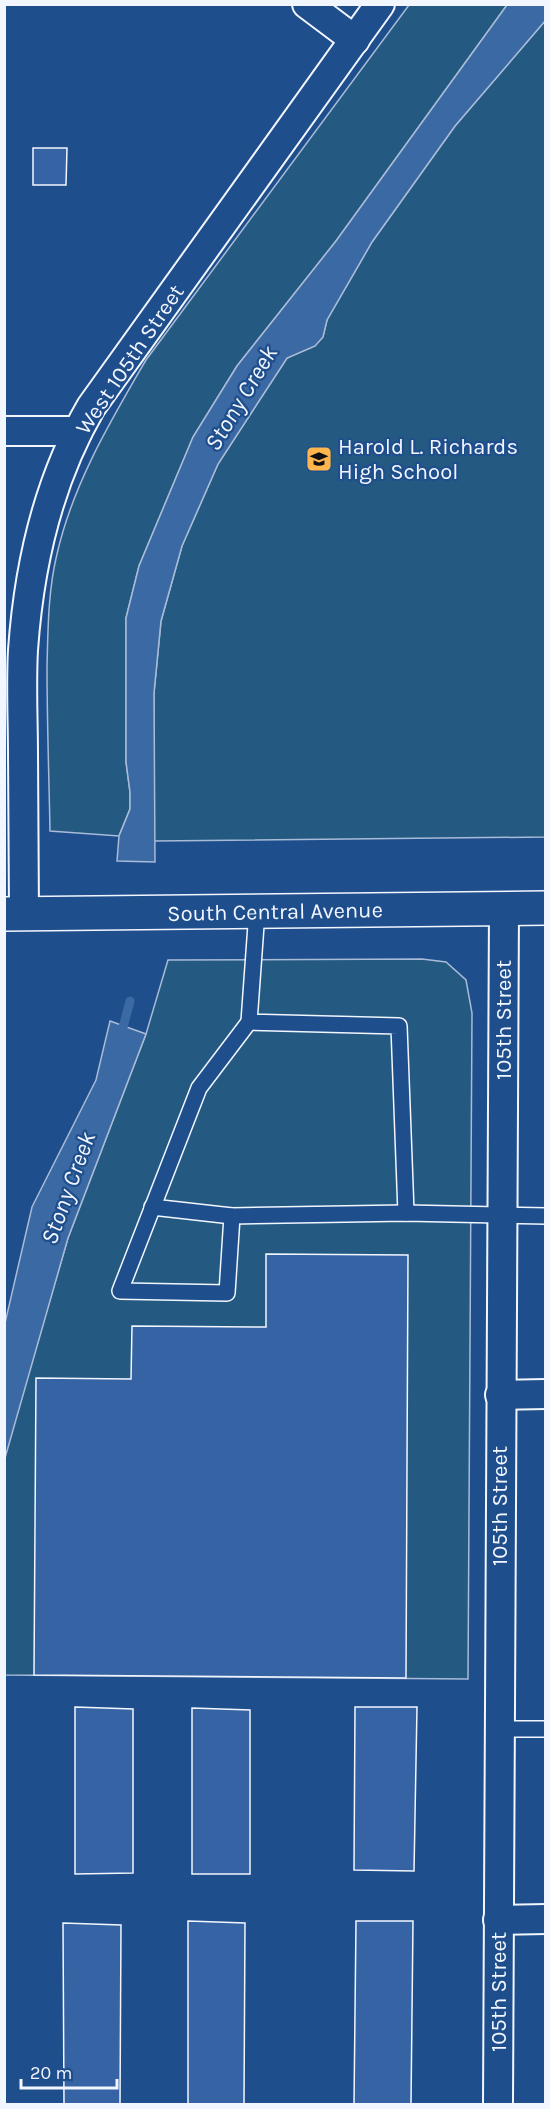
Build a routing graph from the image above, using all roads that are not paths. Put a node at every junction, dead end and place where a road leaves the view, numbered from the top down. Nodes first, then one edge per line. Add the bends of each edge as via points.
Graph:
1 (307, 4) edge
2 (380, 4) edge
3 (355, 40) junction
4 (78, 430) junction
5 (4, 431) edge
6 (504, 908) junction
7 (546, 908) edge
8 (257, 911) junction
9 (14, 914) edge
10 (249, 1022) junction
11 (152, 1207) junction
12 (406, 1213) junction
13 (501, 1214) junction
14 (232, 1216) junction
15 (546, 1216) edge
16 (546, 1394) edge
17 (500, 1395) junction
18 (499, 1729) junction
19 (546, 1729) edge
20 (546, 1919) edge
21 (498, 1920) junction
22 (498, 2104) edge

1 - 3 street
2 - 3 street, West 105th Street
3 - 4 street, West 105th Street
4 - 5 street
4 - 9 street, West 105th Street via 41,530 29,592 23,651
6 - 7 street, South Central Avenue
6 - 8 street, South Central Avenue
6 - 13 street, 105th Street
8 - 9 street, South Central Avenue
8 - 10 lane
10 - 11 lane via 199,1088
10 - 12 lane via 399,1026
11 - 14 lane
11 - 14 lane via 120,1291 227,1293
12 - 13 lane
12 - 14 lane
13 - 15 lane
13 - 17 street, 105th Street
16 - 17 street
17 - 18 street, 105th Street
18 - 19 lane
18 - 21 street, 105th Street
20 - 21 street
21 - 22 street, 105th Street

